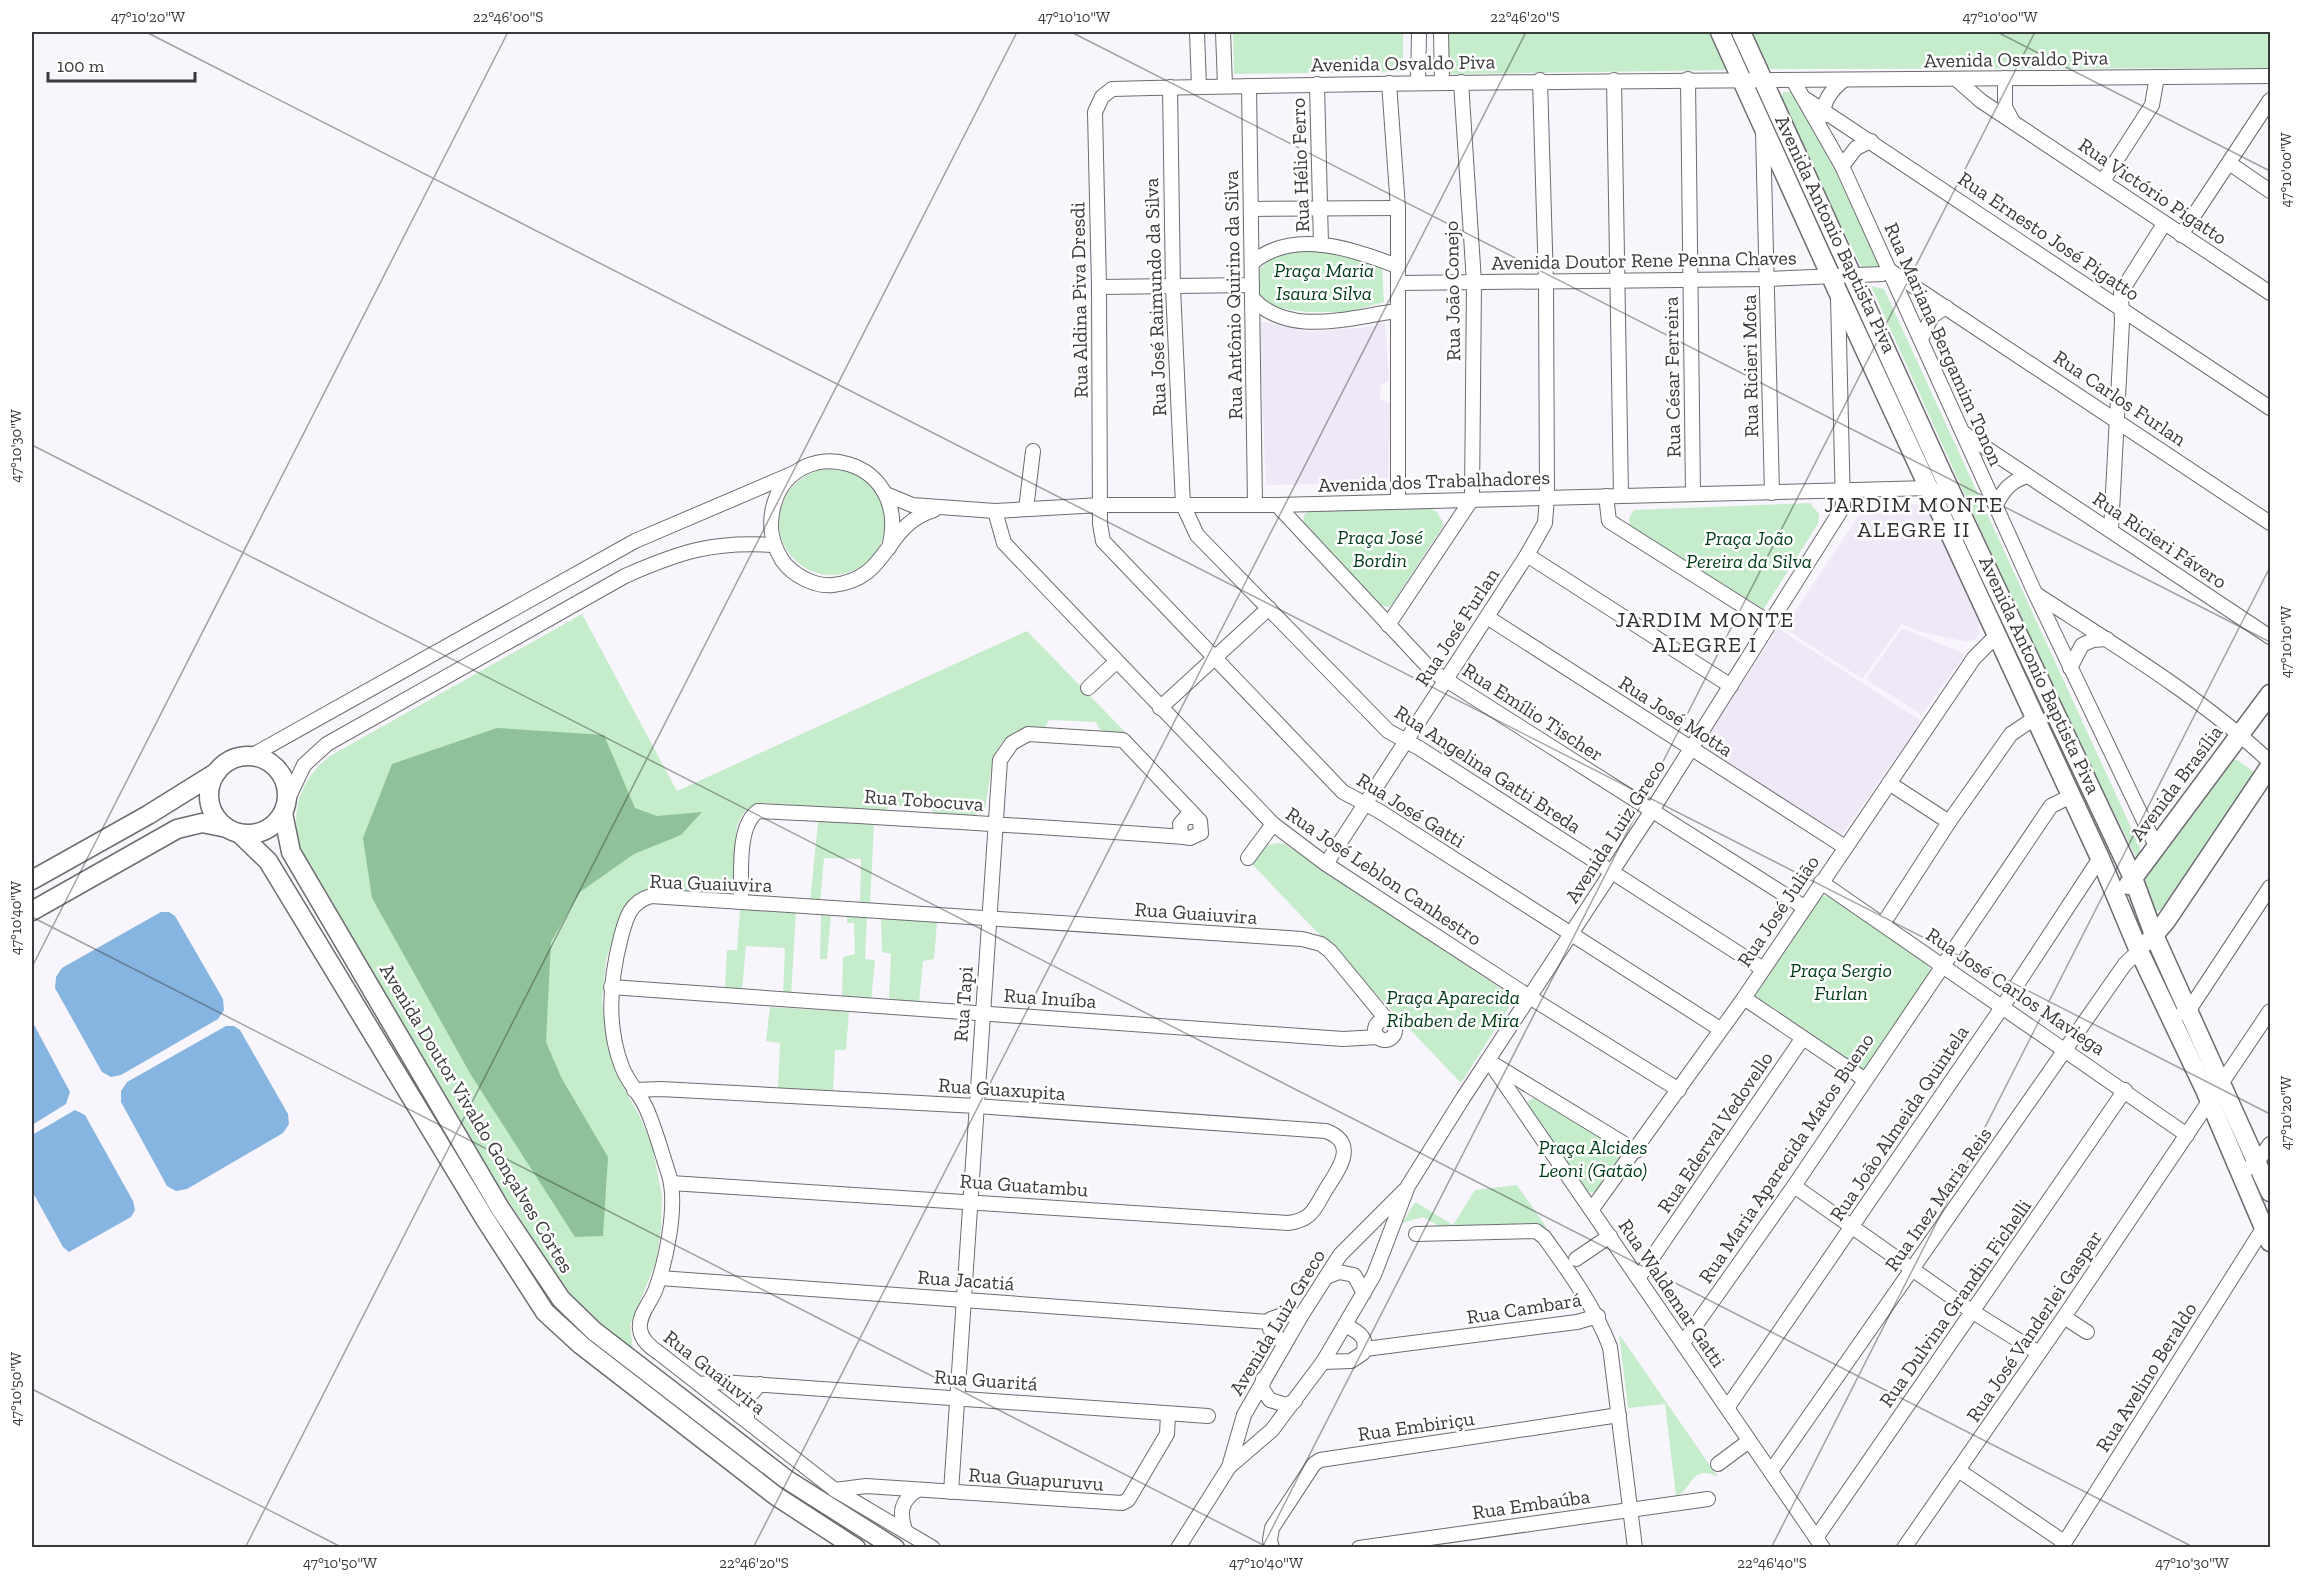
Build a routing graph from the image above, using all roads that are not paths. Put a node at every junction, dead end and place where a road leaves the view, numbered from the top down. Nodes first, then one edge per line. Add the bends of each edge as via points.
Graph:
1 (1197, 32) edge
2 (1223, 32) edge
3 (1419, 32) edge
4 (1441, 32) edge
5 (1720, 32) edge
6 (1741, 32) edge
7 (2271, 76) edge
8 (2157, 77) junction
9 (2005, 78) junction
10 (1688, 79) junction
11 (1956, 79) junction
12 (1539, 80) junction
13 (1614, 80) junction
14 (1743, 80) junction
15 (1763, 80) junction
16 (1844, 80) junction
17 (1418, 82) junction
18 (1442, 82) junction
19 (1461, 82) junction
20 (1794, 82) junction
21 (1389, 83) junction
22 (1317, 84) junction
23 (1249, 86) junction
24 (1170, 87) junction
25 (1199, 87) junction
26 (1225, 87) junction
27 (1102, 97) joint
28 (1806, 98) junction
29 (2271, 100) edge
30 (1823, 109) junction
31 (2013, 121) junction
32 (1763, 130) junction
33 (1824, 130) junction
34 (1871, 141) junction
35 (2229, 163) junction
36 (1842, 166) junction
37 (2103, 181) junction
38 (2271, 191) edge
39 (1251, 208) junction
40 (1322, 208) junction
41 (1398, 208) junction
42 (2164, 224) junction
43 (2181, 235) junction
44 (1322, 245) junction
45 (1251, 263) junction
46 (1397, 266) junction
47 (1889, 270) junction
48 (1830, 274) junction
49 (1852, 274) junction
50 (1618, 279) junction
51 (1690, 279) junction
52 (1767, 279) junction
53 (1474, 282) junction
54 (1399, 283) junction
55 (1546, 283) junction
56 (1099, 286) junction
57 (1173, 288) junction
58 (1252, 291) junction
59 (1838, 292) junction
60 (2271, 293) edge
61 (1946, 307) junction
62 (2122, 308) junction
63 (1397, 311) junction
64 (1921, 339) junction
65 (2271, 408) edge
66 (2117, 419) junction
67 (1965, 434) junction
68 (1033, 451) dead end
69 (794, 473) junction
70 (1943, 475) junction
71 (2027, 476) junction
72 (1929, 488) junction
73 (1842, 492) junction
74 (1772, 493) junction
75 (1693, 494) junction
76 (888, 495) junction
77 (1621, 495) junction
78 (1606, 496) junction
79 (1547, 497) junction
80 (1472, 499) junction
81 (1954, 499) junction
82 (1398, 501) junction
83 (1255, 504) junction
84 (1183, 505) junction
85 (1277, 505) junction
86 (1996, 505) junction
87 (1101, 506) junction
88 (940, 508) junction
89 (1026, 509) junction
90 (995, 511) junction
91 (2271, 523) edge
92 (2111, 530) junction
93 (773, 546) junction
94 (889, 548) junction
95 (1527, 555) junction
96 (1985, 565) junction
97 (1967, 572) junction
98 (2035, 593) junction
99 (1269, 608) junction
100 (1487, 617) junction
101 (1770, 623) junction
102 (1388, 625) junction
103 (1997, 635) junction
104 (2271, 637) edge
105 (2107, 639) junction
106 (1215, 656) junction
107 (1116, 662) junction
108 (2070, 668) junction
109 (1446, 679) junction
110 (1731, 686) junction
111 (1088, 688) dead end
112 (2271, 694) edge
113 (1160, 708) junction
114 (2035, 718) junction
115 (1405, 740) junction
116 (2247, 741) junction
117 (1691, 749) junction
118 (251, 756) junction
119 (2271, 764) edge
120 (217, 772) junction
121 (1889, 783) junction
122 (2071, 796) junction
123 (1364, 803) junction
124 (285, 807) junction
125 (1651, 812) junction
126 (1950, 822) junction
127 (995, 824) junction
128 (1273, 824) junction
129 (233, 831) junction
130 (1184, 837) joint
131 (2156, 846) junction
132 (1845, 847) junction
133 (1248, 858) dead end
134 (2100, 858) junction
135 (1326, 864) junction
136 (1611, 873) junction
137 (2133, 878) junction
138 (32, 880) edge
139 (1821, 882) junction
140 (2271, 887) edge
141 (2117, 899) junction
142 (741, 902) junction
143 (1804, 907) junction
144 (32, 911) edge
145 (989, 918) junction
146 (1882, 924) junction
147 (1571, 934) junction
148 (2154, 935) junction
149 (2139, 951) junction
150 (1943, 964) junction
151 (1762, 969) junction
152 (611, 987) junction
153 (1531, 998) junction
154 (1744, 998) junction
155 (2003, 1006) junction
156 (2188, 1010) junction
157 (2271, 1011) edge
158 (982, 1013) junction
159 (2172, 1019) junction
160 (1720, 1029) junction
161 (1378, 1037) joint
162 (1802, 1038) junction
163 (2066, 1049) junction
164 (1489, 1061) junction
165 (1864, 1079) junction
166 (2222, 1083) junction
167 (634, 1090) junction
168 (1678, 1090) junction
169 (2125, 1090) junction
170 (1544, 1096) junction
171 (2210, 1102) junction
172 (1520, 1104) junction
173 (976, 1106) junction
174 (2191, 1130) junction
175 (2223, 1133) junction
176 (2271, 1144) edge
177 (1636, 1151) junction
178 (1342, 1162) joint
179 (2257, 1162) junction
180 (2241, 1173) junction
181 (671, 1182) junction
182 (1408, 1186) junction
183 (1794, 1186) junction
184 (2271, 1192) edge
185 (969, 1200) junction
186 (1592, 1209) junction
187 (1852, 1227) junction
188 (1416, 1234) dead end
189 (2267, 1235) edge
190 (1610, 1236) junction
191 (1576, 1259) dead end
192 (1914, 1269) junction
193 (1326, 1277) junction
194 (1639, 1277) junction
195 (660, 1278) junction
196 (1364, 1293) junction
197 (964, 1299) junction
198 (1973, 1312) junction
199 (1301, 1316) junction
200 (1598, 1316) junction
201 (2064, 1317) junction
202 (1269, 1322) junction
203 (1345, 1325) junction
204 (2088, 1332) dead end
205 (1683, 1343) junction
206 (1284, 1344) junction
207 (1365, 1349) junction
208 (2039, 1353) junction
209 (1323, 1362) junction
210 (1263, 1380) junction
211 (699, 1384) junction
212 (760, 1384) junction
213 (957, 1397) junction
214 (1295, 1401) junction
215 (1727, 1408) junction
216 (1168, 1414) junction
217 (1208, 1416) dead end
218 (1618, 1416) junction
219 (747, 1421) junction
220 (1749, 1441) junction
221 (1718, 1464) dead end
222 (1229, 1467) junction
223 (1958, 1470) junction
224 (1771, 1471) junction
225 (835, 1490) junction
226 (917, 1490) junction
227 (951, 1491) junction
228 (1708, 1498) dead end
229 (1630, 1510) junction
230 (905, 1530) junction
231 (1819, 1543) edge
232 (2062, 1545) edge
233 (1272, 1547) edge
234 (856, 1548) edge
235 (895, 1548) edge
236 (933, 1548) edge
237 (1178, 1548) edge
238 (1359, 1548) edge
239 (1635, 1548) edge
240 (1904, 1548) edge

1 - 25 street
2 - 26 street
3 - 17 street
4 - 18 street
5 - 14 main road, Avenida Antonio Baptista Piva
6 - 15 main road, Avenida Antonio Baptista Piva
7 - 8 street, Avenida Osvaldo Piva
8 - 9 street, Avenida Osvaldo Piva
8 - 37 street via 2152,105
9 - 11 street, Avenida Osvaldo Piva
9 - 31 street via 2005,107
10 - 13 street, Avenida Osvaldo Piva
10 - 14 street, Avenida Osvaldo Piva
10 - 51 street, Rua César Ferreira
11 - 16 street, Avenida Osvaldo Piva
11 - 31 street, Rua Victório Pigatto
12 - 13 street, Avenida Osvaldo Piva
12 - 19 street, Avenida Osvaldo Piva
12 - 55 street, Rua José Furlan
13 - 50 street
14 - 15 street, Avenida Osvaldo Piva
14 - 32 main road, Avenida Antonio Baptista Piva
15 - 20 street, Avenida Osvaldo Piva
15 - 49 main road, Avenida Antonio Baptista Piva
16 - 20 street, Avenida Osvaldo Piva
16 - 30 street via 1834,87
17 - 18 street, Avenida Osvaldo Piva
17 - 21 street, Avenida Osvaldo Piva
18 - 19 street, Avenida Osvaldo Piva
19 - 53 street, Rua João Conejo
20 - 28 street, Rua Mariana Bergamim Tonon
21 - 22 street, Avenida Osvaldo Piva
21 - 41 street
22 - 23 street, Avenida Osvaldo Piva
22 - 40 street, Rua Hélio Ferro
23 - 26 street, Avenida Osvaldo Piva
23 - 39 street, Rua Antônio Quirino da Silva
24 - 25 street, Avenida Osvaldo Piva
24 - 27 street, Avenida Osvaldo Piva via 1112,89
24 - 57 street, Rua José Raimundo da Silva
25 - 26 street, Avenida Osvaldo Piva
27 - 56 street, Rua Aldina Piva Dresdi via 1095,112
28 - 30 street, Rua Ernesto José Pigatto
28 - 33 street, Rua Mariana Bergamim Tonon
29 - 35 street
30 - 33 street, Rua Mariana Bergamim Tonon
30 - 34 street, Rua Ernesto José Pigatto
31 - 37 street, Rua Victório Pigatto
32 - 48 main road, Avenida Antonio Baptista Piva
32 - 52 street, Rua Ricieri Mota
33 - 36 street, Rua Mariana Bergamim Tonon
34 - 36 street via 1856,148
34 - 62 street, Rua Ernesto José Pigatto
35 - 38 street
35 - 43 street
36 - 47 street, Rua Mariana Bergamim Tonon
37 - 42 street, Rua Victório Pigatto
39 - 40 street
39 - 45 street, Rua Antônio Quirino da Silva
40 - 41 street
40 - 44 street, Rua Hélio Ferro
41 - 46 street
42 - 43 street, Rua Victório Pigatto
42 - 62 street via 2121,292
43 - 60 street, Rua Victório Pigatto
44 - 45 street via 1282,248
44 - 46 street via 1353,249
45 - 58 street, Rua Antônio Quirino da Silva
46 - 54 street
47 - 49 street, Avenida Doutor Rene Penna Chaves via 1882,274
47 - 61 street, Rua Carlos Furlan
47 - 64 street, Rua Mariana Bergamim Tonon
48 - 49 street, Avenida Doutor Rene Penna Chaves
48 - 52 street, Avenida Doutor Rene Penna Chaves
48 - 59 main road, Avenida Antonio Baptista Piva
49 - 70 main road, Avenida Antonio Baptista Piva
50 - 51 street, Avenida Doutor Rene Penna Chaves
50 - 55 street, Avenida Doutor Rene Penna Chaves
50 - 77 street
51 - 52 street, Avenida Doutor Rene Penna Chaves
51 - 75 street, Rua César Ferreira
52 - 74 street, Rua Ricieri Mota
53 - 54 street, Avenida Doutor Rene Penna Chaves
53 - 55 street, Avenida Doutor Rene Penna Chaves
53 - 80 street, Rua João Conejo
54 - 63 street
55 - 79 street, Rua José Furlan
56 - 57 street
56 - 87 street, Rua Aldina Piva Dresdi
57 - 58 street
57 - 84 street, Rua José Raimundo da Silva
58 - 63 street via 1263,310 1279,317 1346,321
58 - 83 street, Rua Antônio Quirino da Silva
59 - 72 main road, Avenida Antonio Baptista Piva
59 - 73 street, Avenida Luiz Greco
61 - 64 street via 1932,316
61 - 66 street, Rua Carlos Furlan
62 - 65 street, Rua Ernesto José Pigatto
62 - 66 street
63 - 82 street
64 - 67 street, Rua Mariana Bergamim Tonon
66 - 91 street, Rua Carlos Furlan
66 - 92 street
67 - 71 street, Rua Ricieri Fávero
67 - 86 street, Rua Mariana Bergamim Tonon
68 - 89 street
69 - 76 street via 813,464 834,461 854,465 873,476
69 - 93 street via 777,494 769,519
69 - 118 street via 635,541
70 - 72 street
70 - 81 main road, Avenida Antonio Baptista Piva
71 - 86 street via 2012,481
71 - 92 street, Rua Ricieri Fávero
72 - 73 street, Avenida dos Trabalhadores
72 - 81 street, Avenida dos Trabalhadores
72 - 97 main road, Avenida Antonio Baptista Piva
73 - 74 street, Avenida dos Trabalhadores
73 - 101 street, Avenida Luiz Greco via 1843,507
74 - 75 street, Avenida dos Trabalhadores
75 - 77 street, Avenida dos Trabalhadores
76 - 88 street, Avenida dos Trabalhadores via 912,505
76 - 94 street via 893,521
77 - 78 street, Avenida dos Trabalhadores
78 - 79 street, Avenida dos Trabalhadores
78 - 101 street via 1609,521
79 - 80 street, Avenida dos Trabalhadores
79 - 95 street, Rua José Furlan via 1545,523
80 - 82 street, Avenida dos Trabalhadores
80 - 102 street
81 - 96 main road, Avenida Antonio Baptista Piva
82 - 85 street, Avenida dos Trabalhadores
83 - 84 street, Avenida dos Trabalhadores
83 - 85 street, Avenida dos Trabalhadores
84 - 87 street, Avenida dos Trabalhadores
84 - 99 street, Rua Angelina Gatti Breda via 1197,535
85 - 102 street, Rua Emílio Tischer
86 - 98 street, Rua Mariana Bergamim Tonon
87 - 89 street, Avenida dos Trabalhadores
87 - 106 street, Rua José Gatti via 1103,541
88 - 90 street, Avenida dos Trabalhadores
88 - 94 street, Avenida dos Trabalhadores via 913,518
89 - 90 street, Avenida dos Trabalhadores
90 - 107 street, Rua José Leblon Canhestro via 1004,543
92 - 104 street, Rua Ricieri Fávero
93 - 94 street via 786,566 806,580 830,586 854,581 875,568
93 - 124 street via 744,543 674,555 625,576 327,744 304,765
95 - 100 street, Rua José Furlan
95 - 110 street
96 - 97 main road via 1973,566
96 - 137 main road, Avenida Antonio Baptista Piva
97 - 103 main road, Avenida Antonio Baptista Piva
98 - 105 street
98 - 108 street, Rua Mariana Bergamim Tonon
99 - 106 street
99 - 115 street, Rua Angelina Gatti Breda via 1388,731
100 - 109 street, Rua José Furlan
100 - 117 street, Rua José Motta
101 - 110 street, Avenida Luiz Greco
102 - 109 street, Rua Emílio Tischer via 1432,671
103 - 114 main road, Avenida Antonio Baptista Piva
103 - 121 street, Rua José Julião via 1974,658
105 - 108 street via 2082,645
105 - 116 street
106 - 113 street
106 - 123 street, Rua José Gatti via 1343,792
107 - 111 street
107 - 113 street, Rua José Leblon Canhestro
108 - 131 street, Rua Mariana Bergamim Tonon
109 - 115 street, Rua José Furlan
109 - 125 street, Rua Emílio Tischer
110 - 117 street, Avenida Luiz Greco
112 - 116 main road, Avenida Brasília
113 - 128 street, Rua José Leblon Canhestro
114 - 122 main road, Avenida Antonio Baptista Piva
114 - 126 street via 2011,734
115 - 123 street, Rua José Furlan
115 - 136 street, Rua Angelina Gatti Breda
116 - 119 street
116 - 131 main road, Avenida Brasília
117 - 125 street, Avenida Luiz Greco
117 - 132 street, Rua José Motta
118 - 120 main road via 226,763
118 - 124 main road via 263,759 282,776
119 - 148 main road
120 - 129 main road via 209,796 218,820
120 - 138 main road
121 - 126 street
121 - 132 street, Rua José Julião
122 - 134 main road, Avenida Antonio Baptista Piva
122 - 150 street, Rua Maria Aparecida Matos Bueno via 2051,806
123 - 135 street, Rua José Furlan
123 - 147 street, Rua José Gatti
124 - 129 main road via 264,831
124 - 235 main road, Avenida Doutor Vivaldo Gonçalves Côrtes via 291,852 500,1208 561,1299 594,1331 786,1479
125 - 136 street, Avenida Luiz Greco
125 - 143 street, Rua Emílio Tischer
126 - 146 street
127 - 130 street, Rua Tobocuva
127 - 130 street, Rua Tapi via 1000,760 1012,743 1028,734 1123,740 1195,817 1186,817 1180,824
127 - 142 street, Rua Tobocuva via 758,811 751,815 744,830
127 - 145 street, Rua Tapi
128 - 133 street
128 - 135 street, Rua José Leblon Canhestro
129 - 144 main road via 202,823 177,829
129 - 234 main road via 268,861 545,1312 581,1345 776,1496
131 - 137 main road, Avenida Brasília
132 - 139 street, Rua José Julião
134 - 141 main road, Avenida Antonio Baptista Piva
134 - 155 street, Rua João Almeida Quintela
135 - 153 street, Rua José Leblon Canhestro
136 - 147 street, Avenida Luiz Greco
136 - 151 street, Rua Angelina Gatti Breda
137 - 141 main road, Avenida Brasília
137 - 148 main road, Avenida Antonio Baptista Piva
139 - 143 street, Rua José Julião
139 - 146 street, Rua José Carlos Maviega
140 - 156 street
141 - 149 main road, Avenida Antonio Baptista Piva
142 - 145 street, Rua Guaiuvira
142 - 152 street, Rua Guaiuvira via 642,898 630,909 614,961
143 - 151 street, Rua José Julião
145 - 158 street, Rua Tapi
145 - 161 street, Rua Guaiuvira via 1314,942 1330,951 1386,1020 1376,1025
146 - 150 street, Rua José Carlos Maviega
147 - 153 street, Avenida Luiz Greco
147 - 160 street, Rua José Gatti
148 - 149 main road
148 - 156 main road, Avenida Antonio Baptista Piva
149 - 159 main road, Avenida Antonio Baptista Piva
149 - 163 street, Rua Inez Maria Reis via 2125,964
150 - 155 street, Rua José Carlos Maviega
150 - 165 street, Rua Maria Aparecida Matos Bueno
151 - 154 street, Rua José Julião
152 - 158 street, Rua Inuíba
152 - 167 street, Rua Guaiuvira via 615,1046
153 - 164 street, Avenida Luiz Greco
153 - 168 street, Rua José Leblon Canhestro
154 - 160 street, Rua José Julião
154 - 162 street
155 - 163 street, Rua José Carlos Maviega
155 - 187 street, Rua João Almeida Quintela
156 - 159 street
156 - 166 main road, Avenida Antonio Baptista Piva
157 - 166 street, Rua José Vanderlei Gaspar
158 - 161 street, Rua Inuíba via 1343,1039
158 - 173 street, Rua Tapi
159 - 171 main road, Avenida Antonio Baptista Piva
160 - 168 street, Rua José Julião
162 - 165 street
162 - 194 street, Rua Ederval Vedovello
163 - 169 street, Rua José Carlos Maviega
163 - 192 street, Rua Inez Maria Reis
164 - 170 street
164 - 172 street, Rua Waldemar Gatti
164 - 182 street, Avenida Luiz Greco
165 - 183 street, Rua Maria Aparecida Matos Bueno
166 - 171 street, Rua José Vanderlei Gaspar
166 - 179 main road, Avenida Antonio Baptista Piva
167 - 173 street, Rua Guaxupita
167 - 181 street, Rua Guaiuvira via 647,1109
168 - 177 street, Rua José Julião
169 - 174 street, Rua José Carlos Maviega
169 - 198 street, Rua Dulvina Grandin Fichelli
170 - 172 street via 1528,1092
170 - 177 street
171 - 174 street, Rua José Vanderlei Gaspar
171 - 175 main road, Avenida Antonio Baptista Piva
172 - 186 street, Rua Waldemar Gatti
173 - 178 street, Rua Guaxupita via 1326,1131 1342,1143
173 - 185 street, Rua Tapi
174 - 175 street via 2205,1125
174 - 201 street, Rua José Vanderlei Gaspar
175 - 180 main road, Avenida Antonio Baptista Piva
176 - 179 street
177 - 186 street, Rua José Julião
178 - 185 street, Rua Guatambu via 1311,1214 1288,1223
179 - 180 street
179 - 184 main road, Avenida Antonio Baptista Piva
180 - 189 main road, Avenida Antonio Baptista Piva
181 - 185 street, Rua Guatambu
181 - 195 street, Rua Guaiuvira via 667,1251
182 - 193 street, Avenida Luiz Greco via 1340,1255
182 - 196 street, Avenida Luiz Greco
183 - 187 street
183 - 205 street, Rua Maria Aparecida Matos Bueno
185 - 197 street, Rua Tapi
186 - 190 street, Rua Waldemar Gatti
187 - 192 street
187 - 215 street, Rua João Almeida Quintela
188 - 200 street via 1536,1231
189 - 232 street, Rua Avelino Beraldo
190 - 191 street
190 - 194 street, Rua Waldemar Gatti
192 - 198 street
192 - 224 street, Rua Inez Maria Reis
193 - 196 street via 1339,1272 1354,1275
193 - 199 street, Avenida Luiz Greco
194 - 205 street, Rua Waldemar Gatti
195 - 197 street, Rua Jacatiá
195 - 211 street, Rua Guaiuvira via 641,1318 642,1336
196 - 203 street, Avenida Luiz Greco
197 - 202 street, Rua Jacatiá
197 - 213 street, Rua Tapi
198 - 208 street
198 - 231 street, Rua Dulvina Grandin Fichelli
199 - 202 street, Rua Jacatiá via 1277,1314
199 - 206 street, Avenida Luiz Greco
200 - 207 street, Rua Cambará
200 - 218 street, Rua Cambará via 1610,1347
201 - 204 street
201 - 208 street, Rua José Vanderlei Gaspar
202 - 206 street via 1272,1333
203 - 207 street via 1362,1335
203 - 209 street, Avenida Luiz Greco
205 - 215 street, Rua Waldemar Gatti
206 - 210 street, Avenida Luiz Greco
207 - 209 street, Rua Cambará via 1356,1360
208 - 223 street, Rua José Vanderlei Gaspar
209 - 214 street, Avenida Luiz Greco
210 - 214 street via 1262,1389 1270,1401 1286,1405
210 - 222 street, Avenida Luiz Greco via 1244,1415
211 - 212 street, Rua Guaritá
211 - 219 street, Rua Guaiuvira
212 - 213 street, Rua Guaritá
212 - 219 street via 747,1399
213 - 216 street, Rua Guaritá
213 - 227 street, Rua Tapi
214 - 222 street, Avenida Luiz Greco via 1272,1430
215 - 220 street, Rua Waldemar Gatti
216 - 217 street, Rua Guaritá
216 - 227 street, Rua Guapuruvu via 1167,1434 1128,1500 1122,1503
218 - 229 street, Rua Cambará
218 - 233 street, Rua Embiriçu via 1320,1460 1272,1528
219 - 225 street, Rua Guaiuvira
220 - 221 street
220 - 224 street, Rua Waldemar Gatti
222 - 237 street, Avenida Luiz Greco
223 - 232 street
223 - 240 street, Rua José Vanderlei Gaspar
224 - 231 street, Rua Waldemar Gatti
225 - 226 street, Rua Guapuruvu via 866,1486
225 - 230 street, Rua Guaiuvira
226 - 227 street, Rua Guapuruvu
226 - 230 street via 909,1495 901,1510
228 - 229 street, Rua Embaúba
229 - 238 street, Rua Embaúba
229 - 239 street, Rua Cambará
230 - 236 street, Rua Guaiuvira

